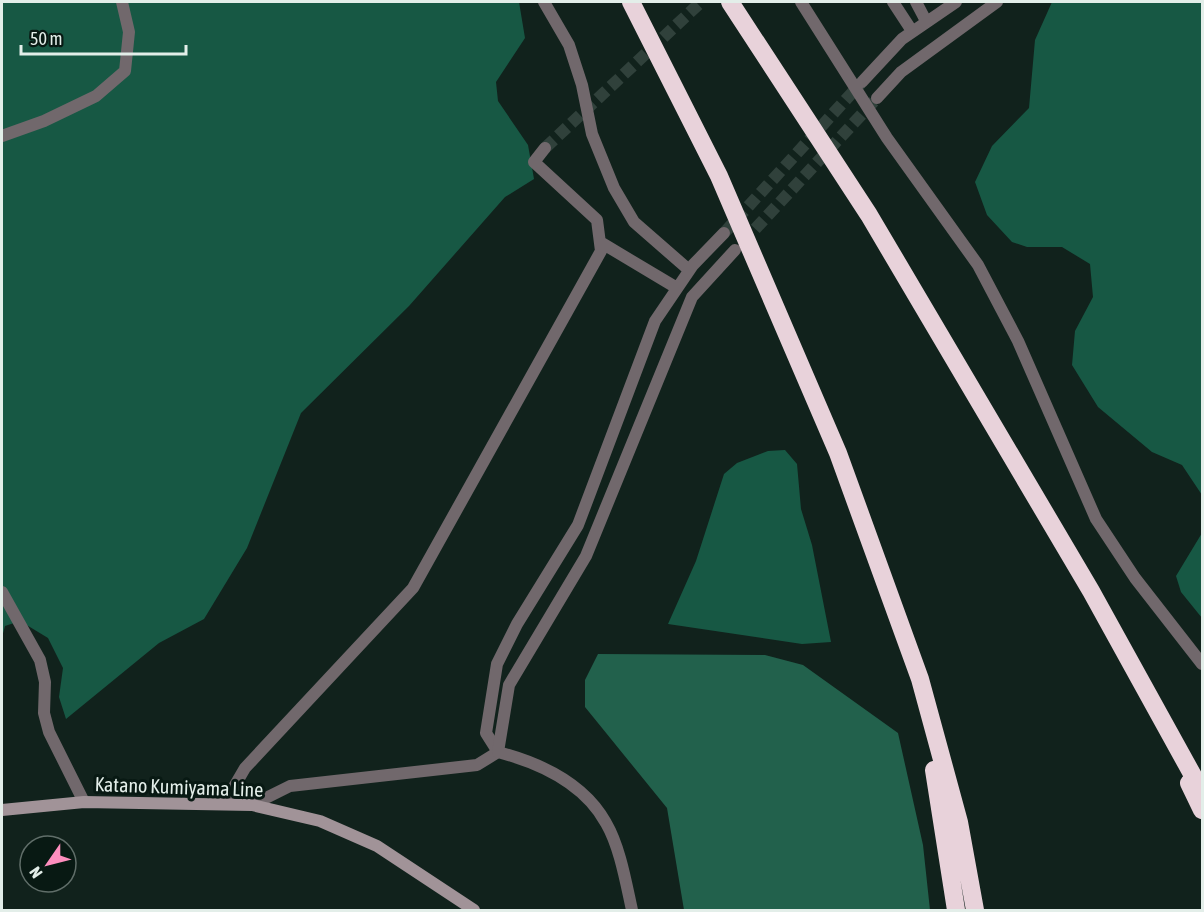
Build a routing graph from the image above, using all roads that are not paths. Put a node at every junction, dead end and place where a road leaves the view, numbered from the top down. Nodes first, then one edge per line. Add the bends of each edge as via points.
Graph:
1 (122, 2) edge
2 (544, 2) edge
3 (631, 2) edge
4 (730, 2) edge
5 (801, 2) edge
6 (893, 2) edge
7 (916, 2) edge
8 (956, 2) edge
9 (997, 2) edge
10 (926, 21) junction
11 (912, 31) junction
12 (862, 82) tunnel mouth
13 (877, 98) tunnel mouth
14 (2, 136) edge
15 (545, 148) tunnel mouth
16 (724, 234) tunnel mouth
17 (600, 242) junction
18 (735, 250) tunnel mouth
19 (689, 270) junction
20 (677, 288) junction
21 (1091, 591) junction
22 (2, 592) edge
23 (1203, 664) edge
24 (920, 679) junction
25 (498, 752) junction
26 (1203, 792) edge
27 (84, 802) junction
28 (224, 804) junction
29 (252, 805) junction
30 (2, 810) edge
31 (1203, 810) edge
32 (474, 910) edge
33 (632, 910) edge
34 (956, 910) edge
35 (975, 910) edge

1 - 14 street via 129,32 125,71 96,96
2 - 19 street via 569,45 592,134 614,188 634,222
3 - 24 highway via 719,176 833,442
4 - 21 highway via 869,215
5 - 23 street via 887,138 978,265 1018,341 1096,519 1135,578
6 - 11 street
7 - 10 street
8 - 10 street
9 - 13 street via 900,72
10 - 11 street
11 - 12 street
15 - 17 street via 534,162 597,220
16 - 19 street
17 - 20 street
17 - 28 street via 601,252 413,588 245,768
18 - 25 street via 692,297 586,556 509,685
19 - 20 street
20 - 25 street via 655,321 578,525 497,664 486,733
21 - 26 highway
21 - 31 highway
22 - 27 street via 40,660 49,732
24 - 34 highway
24 - 35 highway via 959,822
25 - 29 street via 477,765 290,786
25 - 33 street via 552,771 584,794 607,823 623,866
27 - 28 main road, Katano Kumiyama Line
27 - 30 main road, Katano Kumiyama Line
28 - 29 main road, Katano Kumiyama Line
29 - 32 main road, Katano Kumiyama Line via 320,821 377,846

